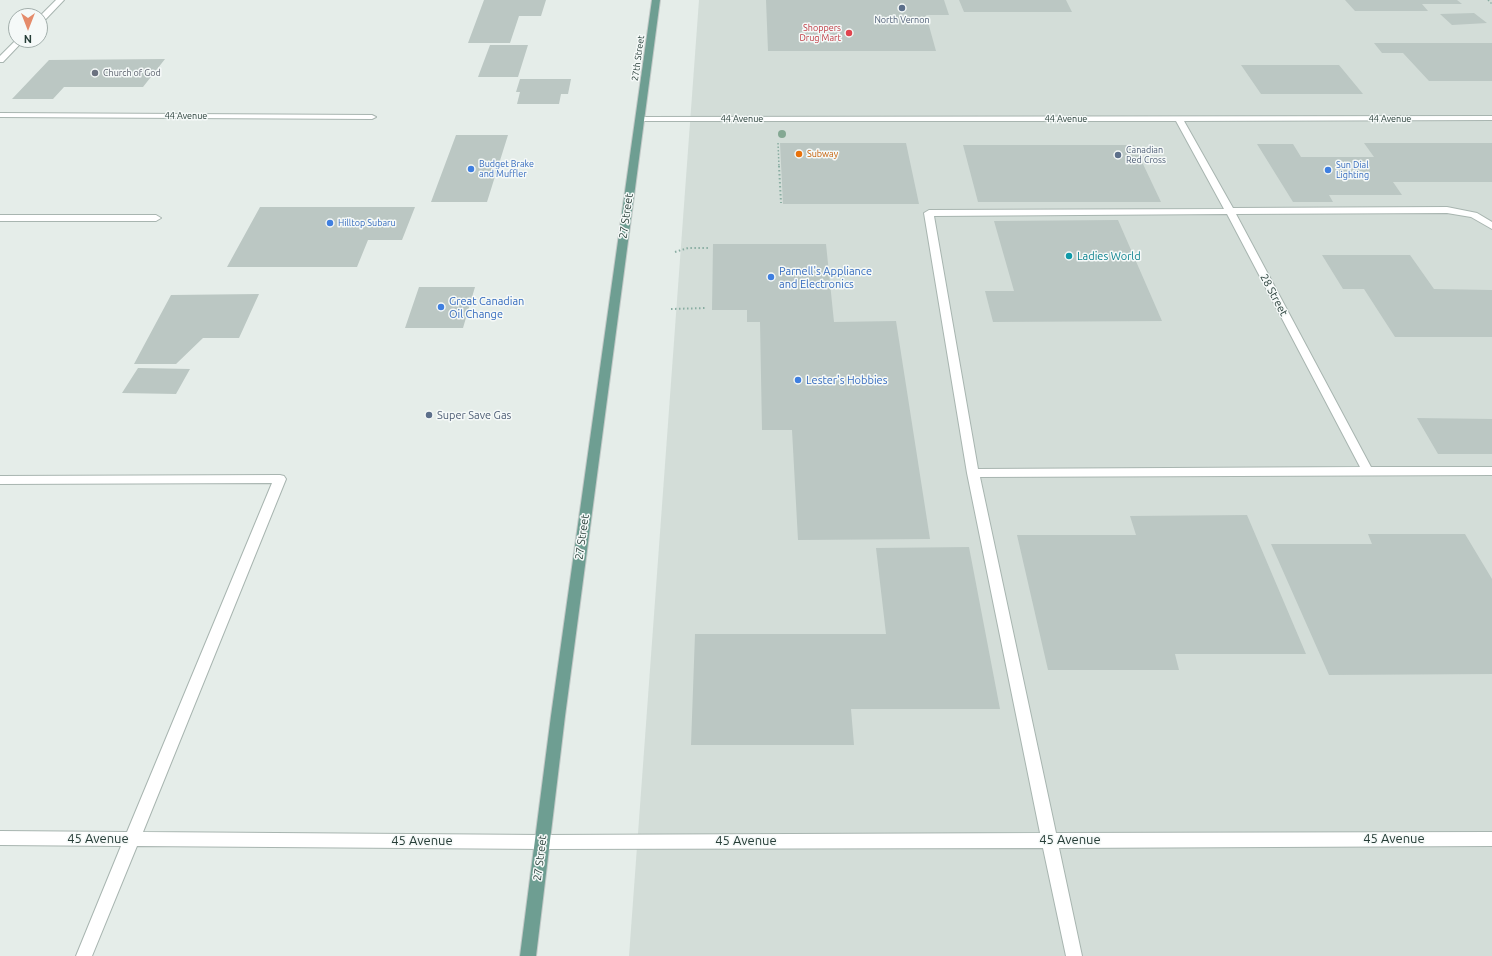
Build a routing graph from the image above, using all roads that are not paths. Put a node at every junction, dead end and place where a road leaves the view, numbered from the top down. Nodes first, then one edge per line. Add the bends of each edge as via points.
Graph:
1 (60, 0) edge
2 (656, 0) edge
3 (48, 12) edge
4 (12, 48) edge
5 (0, 60) edge
6 (0, 116) edge
7 (372, 117) dead end
8 (1492, 118) edge
9 (640, 119) junction
10 (1179, 119) junction
11 (1230, 211) junction
12 (0, 218) edge
13 (156, 218) dead end
14 (1492, 226) edge
15 (1368, 472) junction
16 (1492, 472) edge
17 (973, 473) junction
18 (0, 480) edge
19 (0, 838) edge
20 (132, 839) junction
21 (1492, 839) edge
22 (1050, 840) junction
23 (542, 842) junction
24 (84, 956) edge
25 (528, 956) edge
26 (1074, 956) edge

1 - 3 street
2 - 9 main road, 27th Street
4 - 5 street
6 - 7 street, 44 Avenue
8 - 10 street, 44 Avenue
9 - 10 street, 44 Avenue
9 - 23 main road, 27 Street
10 - 11 street, 28 Street
11 - 14 street via 1447,210 1474,215
11 - 15 street, 28 Street
11 - 17 street via 929,213
12 - 13 street
15 - 16 street
15 - 17 street
17 - 22 street
18 - 20 street via 280,479
19 - 20 street, 45 Avenue
20 - 23 street, 45 Avenue
20 - 24 street
21 - 22 street, 45 Avenue
22 - 23 street, 45 Avenue
22 - 26 street
23 - 25 main road, 27 Street

